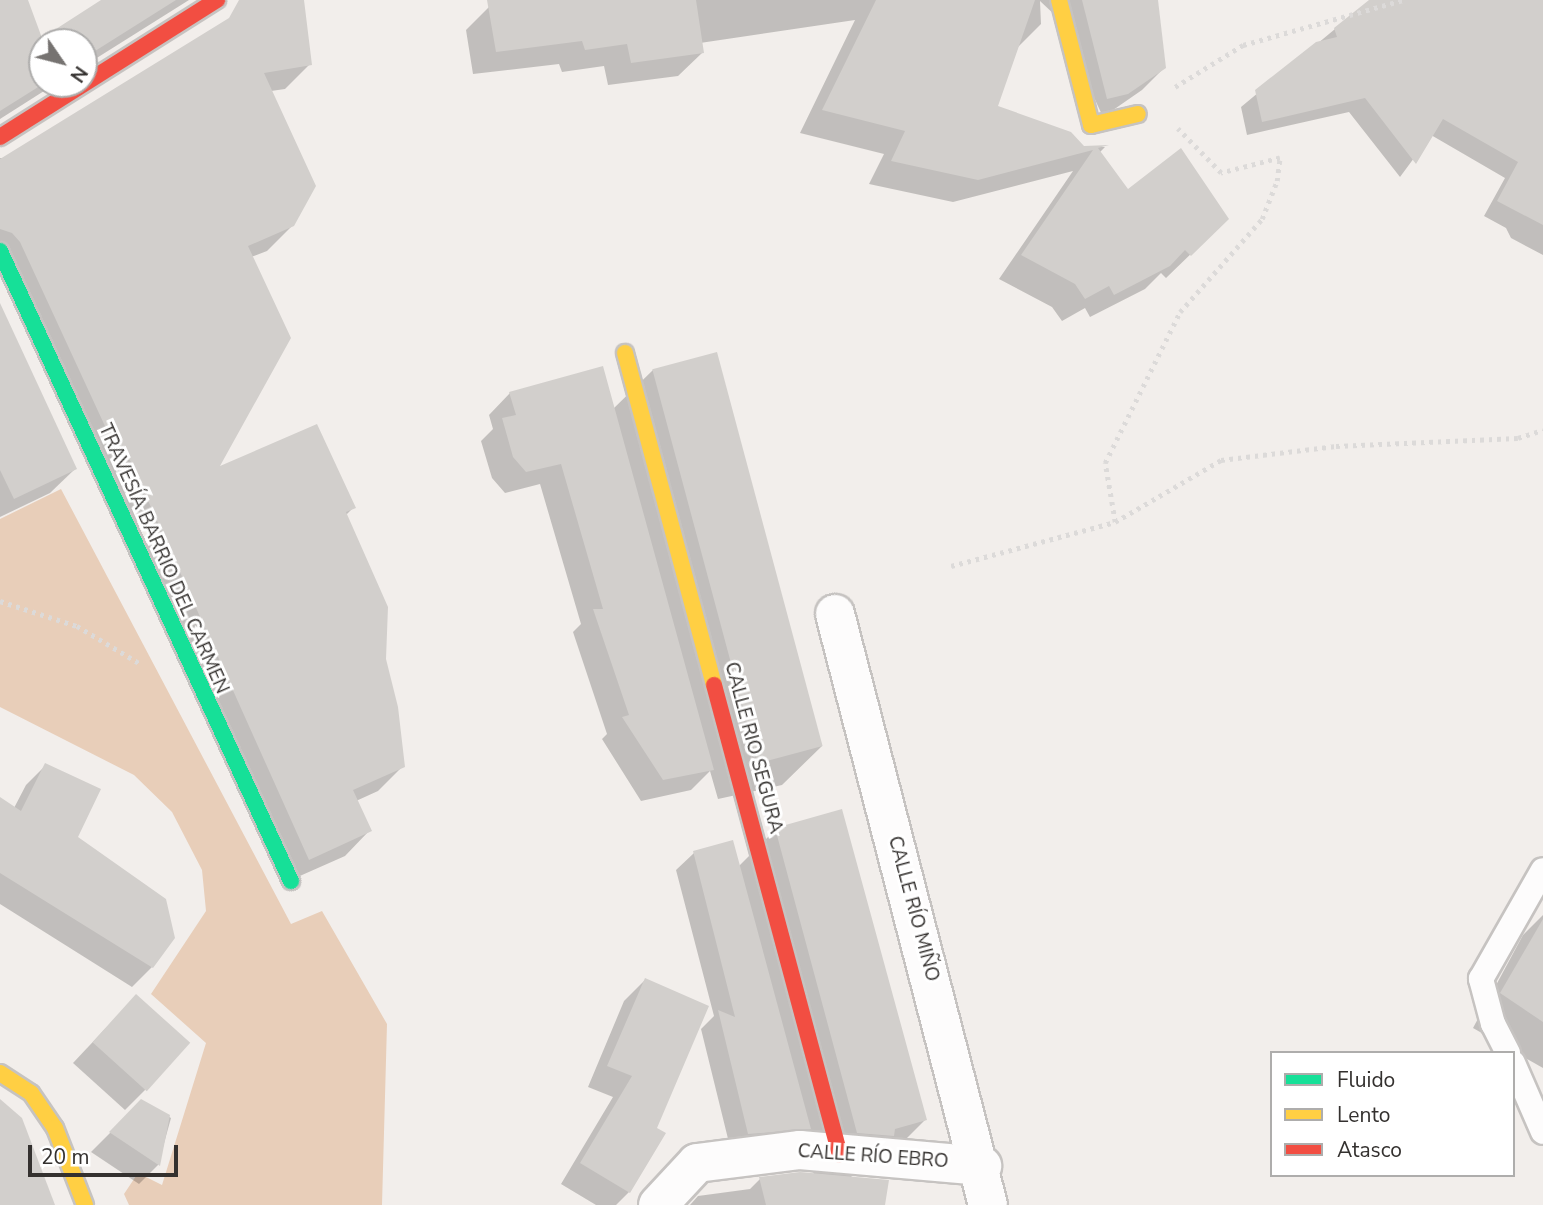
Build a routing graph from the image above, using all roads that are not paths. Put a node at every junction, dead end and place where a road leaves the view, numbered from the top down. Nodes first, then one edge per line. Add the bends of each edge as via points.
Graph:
1 (217, 0) edge
2 (1059, 0) edge
3 (1138, 114) road end
4 (0, 137) edge
5 (0, 251) edge
6 (625, 353) dead end
7 (835, 614) dead end
8 (1543, 870) edge
9 (291, 881) dead end
10 (1507, 1051) edge
11 (1515, 1068) edge
12 (0, 1073) edge
13 (1543, 1132) edge
14 (841, 1153) junction
15 (982, 1166) junction
16 (85, 1205) edge
17 (658, 1205) edge
18 (988, 1205) edge

1 - 4 street
2 - 3 street via 1091,125
5 - 9 street, TRAVESÍA BARRIO DEL CARMEN
6 - 14 street, CALLE RIO SEGURA
7 - 15 street, CALLE RÍO MIÑO
8 - 10 lane via 1481,979 1493,1024
11 - 13 lane
12 - 16 street via 31,1093 55,1128
14 - 15 street, CALLE RÍO EBRO
14 - 17 street, CALLE RÍO EBRO via 800,1150 697,1163
15 - 18 street, CALLE RÍO MIÑO

